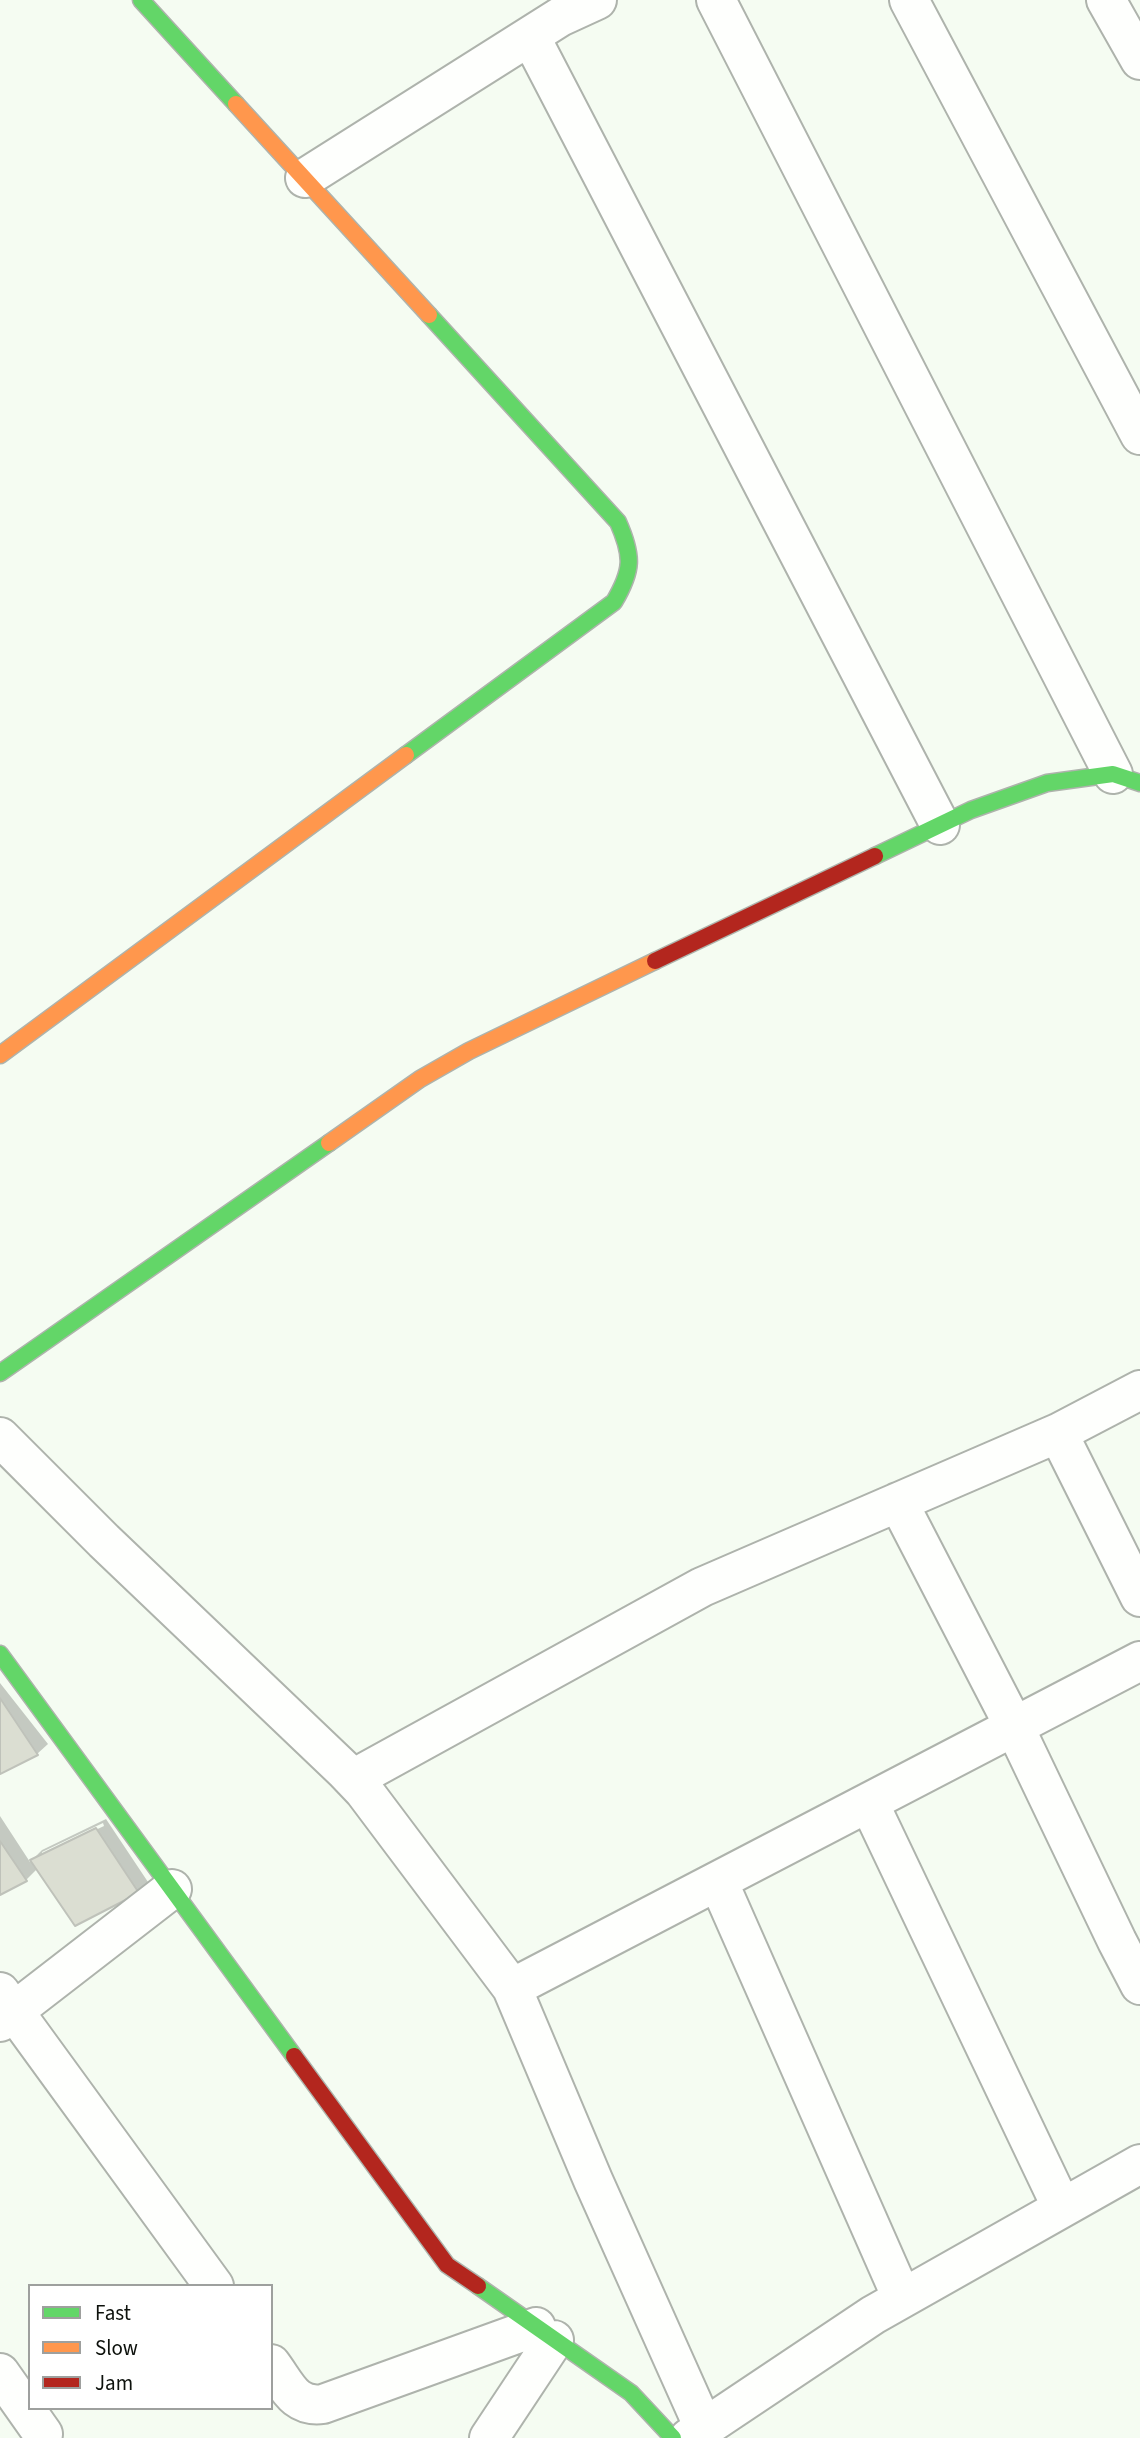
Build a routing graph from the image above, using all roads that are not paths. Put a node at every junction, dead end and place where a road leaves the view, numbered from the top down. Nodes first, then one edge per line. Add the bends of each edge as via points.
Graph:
1 (141, 0) edge
2 (597, 0) edge
3 (716, 0) edge
4 (909, 0) edge
5 (1106, 0) edge
6 (530, 36) junction
7 (1140, 60) edge
8 (305, 178) junction
9 (1140, 435) edge
10 (1126, 778) edge
11 (940, 825) junction
12 (0, 1055) edge
13 (0, 1373) edge
14 (1140, 1390) edge
15 (1058, 1433) junction
16 (0, 1437) edge
17 (898, 1502) junction
18 (1140, 1597) edge
19 (0, 1654) edge
20 (1140, 1661) edge
21 (1015, 1728) junction
22 (353, 1779) junction
23 (869, 1803) junction
24 (718, 1881) junction
25 (172, 1889) junction
26 (1140, 1985) edge
27 (512, 1987) junction
28 (5, 2008) edge
29 (1140, 2164) edge
30 (1062, 2208) junction
31 (212, 2284) edge
32 (902, 2298) junction
33 (545, 2333) junction
34 (273, 2367) edge
35 (0, 2372) edge
36 (43, 2434) dead end
37 (689, 2435) edge
38 (489, 2438) edge

1 - 8 street
2 - 6 street
3 - 10 street
4 - 9 street
5 - 7 street
6 - 8 street
6 - 11 street
8 - 12 street via 618,522 630,550 628,579 614,602
10 - 11 street via 1047,783
11 - 13 street via 430,1073
14 - 15 street
15 - 17 street
15 - 18 street
16 - 22 street
17 - 21 street
17 - 22 street via 702,1587
19 - 25 street
20 - 21 street
21 - 23 street
21 - 26 street
22 - 27 street
23 - 24 street
23 - 30 street
24 - 27 street
24 - 32 street
25 - 28 street
25 - 33 street via 447,2265
27 - 37 street via 593,2180
28 - 31 street
29 - 30 street
30 - 32 street
32 - 37 street
33 - 34 street via 309,2406 297,2400
33 - 37 street
33 - 38 street
35 - 36 street

